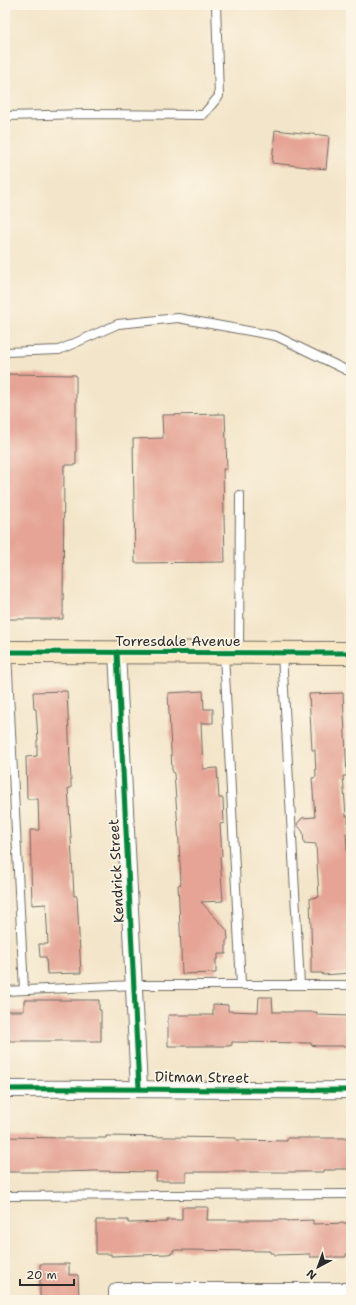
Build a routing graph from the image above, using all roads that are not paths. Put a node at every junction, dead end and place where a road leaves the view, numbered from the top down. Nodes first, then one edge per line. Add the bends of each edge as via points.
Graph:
1 (216, 5) edge
2 (5, 116) edge
3 (5, 352) edge
4 (351, 371) edge
5 (240, 495) dead end
6 (6, 652) edge
7 (117, 652) junction
8 (232, 653) junction
9 (282, 653) junction
10 (351, 653) edge
11 (134, 985) junction
12 (241, 985) junction
13 (300, 985) junction
14 (351, 985) edge
15 (24, 990) junction
16 (5, 991) edge
17 (5, 1088) edge
18 (139, 1088) junction
19 (351, 1090) edge
20 (351, 1194) edge
21 (5, 1196) edge
22 (351, 1291) edge
23 (186, 1295) edge
24 (118, 1300) edge

1 - 2 lane via 219,96 203,115
3 - 4 lane via 60,350 118,324 178,318 276,336
5 - 8 lane
6 - 7 street, Torresdale Avenue
6 - 15 lane
7 - 8 street, Torresdale Avenue
7 - 11 street, Kendrick Street
8 - 9 street, Torresdale Avenue
8 - 12 lane
9 - 10 street, Torresdale Avenue
9 - 13 lane
11 - 12 lane
11 - 15 lane
11 - 18 street, Kendrick Street
12 - 13 lane
13 - 14 lane
15 - 16 lane
17 - 18 street, Ditman Street
18 - 19 street, Ditman Street
20 - 21 lane
22 - 23 street
23 - 24 street via 118,1291

